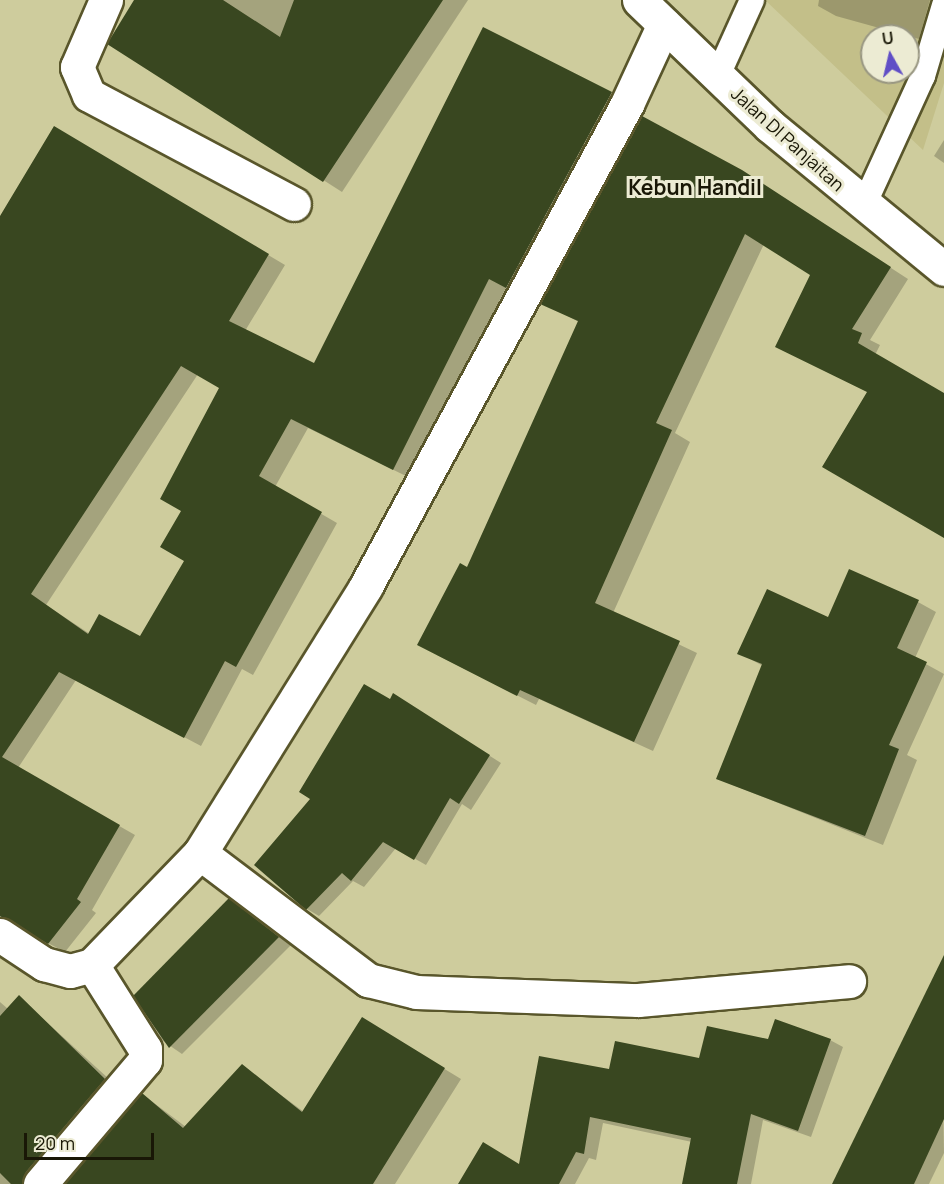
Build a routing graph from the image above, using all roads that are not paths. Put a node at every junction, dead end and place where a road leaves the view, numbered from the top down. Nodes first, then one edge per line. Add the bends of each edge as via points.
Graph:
1 (106, 0) edge
2 (639, 0) edge
3 (752, 0) edge
4 (944, 5) edge
5 (664, 24) junction
6 (718, 75) junction
7 (294, 204) dead end
8 (863, 207) junction
9 (944, 269) edge
10 (200, 853) junction
11 (0, 935) edge
12 (92, 964) junction
13 (849, 981) dead end
14 (40, 1184) edge

1 - 7 street via 77,66 89,95
2 - 5 street, Jalan DI Panjaitan
3 - 6 lane
4 - 8 lane via 923,75
5 - 6 street, Jalan DI Panjaitan
5 - 10 street via 627,104 366,586
6 - 8 street, Jalan DI Panjaitan
8 - 9 street, Jalan DI Panjaitan
10 - 12 street
10 - 13 street via 368,980 416,992 638,1000
11 - 12 street via 44,964 70,970
12 - 14 street via 145,1050 145,1060

